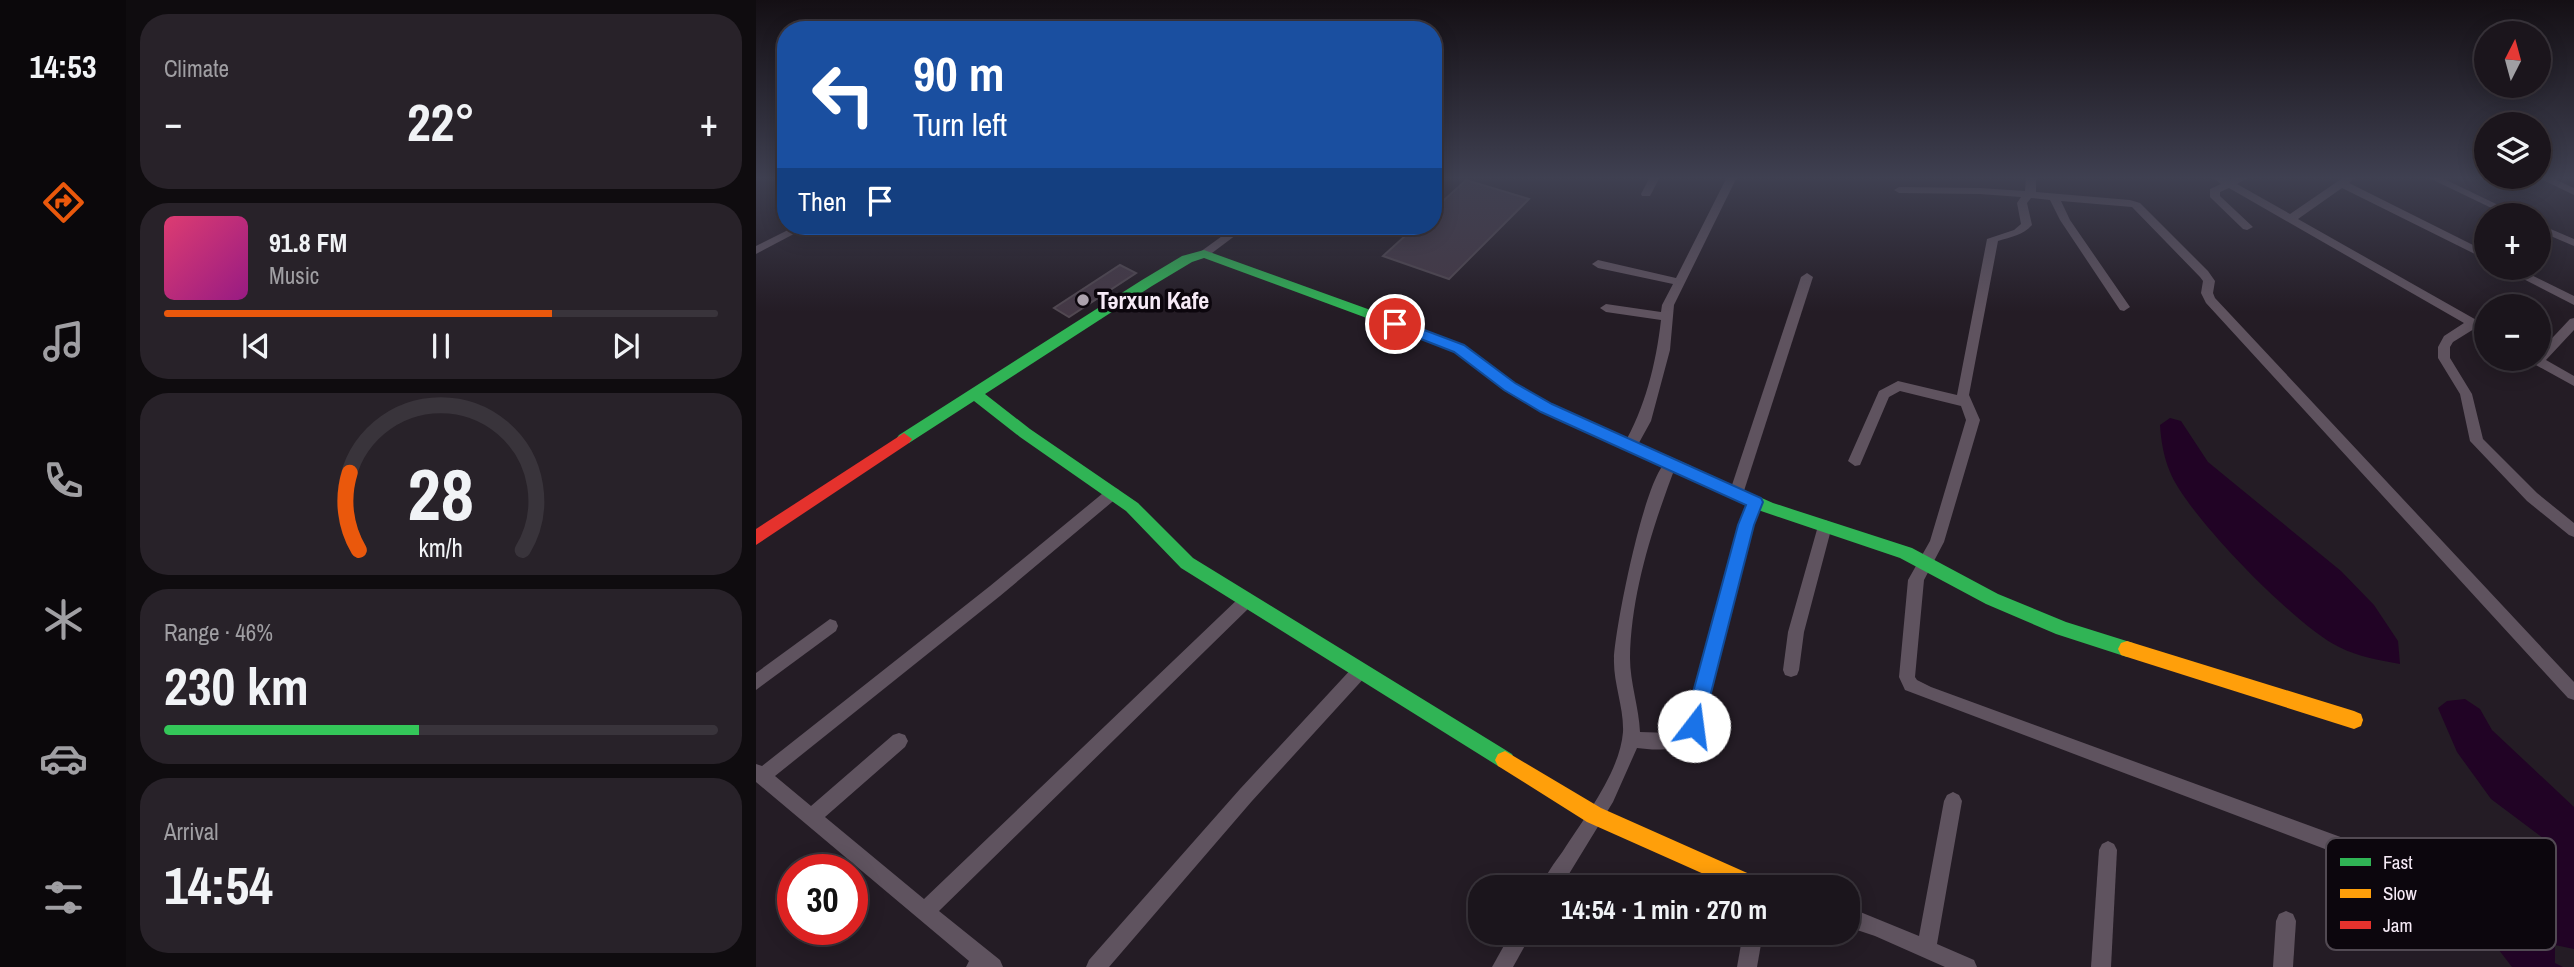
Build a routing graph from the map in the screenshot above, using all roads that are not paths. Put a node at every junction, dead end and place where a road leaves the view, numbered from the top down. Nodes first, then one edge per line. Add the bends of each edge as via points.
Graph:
1 (1709, 222) edge
2 (2026, 222) edge
3 (2066, 222) edge
4 (2153, 222) edge
5 (2242, 222) edge
6 (2299, 222) edge
7 (2424, 222) edge
8 (2247, 227) dead end
9 (2551, 232) edge
10 (787, 235) edge
11 (1231, 235) edge
12 (2574, 243) edge
13 (2474, 250) edge
14 (756, 251) edge
15 (1205, 254) junction
16 (1598, 264) dead end
17 (1807, 278) dead end
18 (2532, 280) edge
19 (1679, 282) junction
20 (2574, 301) edge
21 (2124, 307) dead end
22 (1606, 308) dead end
23 (1665, 317) junction
24 (2574, 322) edge
25 (2474, 323) joint
26 (2551, 346) edge
27 (2551, 368) edge
28 (2574, 382) edge
29 (975, 394) junction
30 (1965, 402) junction
31 (1629, 446) junction
32 (1855, 461) dead end
33 (1669, 465) junction
34 (1113, 493) junction
35 (1736, 494) junction
36 (1755, 502) junction
37 (1825, 526) junction
38 (2574, 531) edge
39 (756, 538) edge
40 (1926, 561) junction
41 (1246, 601) junction
42 (830, 626) dead end
43 (1791, 670) dead end
44 (1360, 671) junction
45 (756, 683) edge
46 (2574, 693) edge
47 (2354, 720) dead end
48 (1631, 739) junction
49 (899, 741) dead end
50 (759, 773) edge
51 (1953, 801) dead end
52 (813, 816) junction
53 (1594, 816) junction
54 (2326, 841) edge
55 (2108, 850) dead end
56 (1557, 875) edge
57 (1729, 875) edge
58 (926, 910) junction
59 (2286, 921) dead end
60 (1860, 922) edge
61 (1515, 945) edge
62 (1752, 945) edge
63 (1927, 948) junction
64 (983, 964) edge
65 (1096, 967) edge
66 (1503, 967) edge
67 (1747, 967) edge
68 (1967, 967) edge
69 (2101, 967) edge
70 (2283, 967) edge

1 - 19 street
2 - 30 street via 2024,229 1993,239
3 - 21 street
4 - 46 street via 2204,274 2210,300
5 - 8 street
6 - 25 street
7 - 13 street
9 - 12 street
10 - 14 street
11 - 15 street
15 - 29 street via 1187,259
15 - 31 street via 1444,342 1527,397
16 - 19 street
17 - 35 street
18 - 20 street
19 - 23 street
22 - 23 street
23 - 31 street via 1661,362 1644,421
24 - 26 street
25 - 38 street via 2448,339 2444,358 2466,394 2477,441 2532,497
27 - 28 street
29 - 34 street
29 - 39 street
30 - 32 street via 1891,388 1884,394
30 - 40 street via 1973,420 1940,533
31 - 33 street
33 - 35 street
33 - 48 street via 1653,504 1627,614 1622,659
34 - 41 street via 1150,523 1187,563
34 - 50 street via 995,591
35 - 36 street
36 - 37 street
36 - 48 street via 1694,726 1680,741
37 - 40 street
37 - 43 street via 1796,632
40 - 47 street via 1950,579 2062,629
40 - 54 street via 1913,598 1907,677 1911,685
41 - 44 street
41 - 58 street
42 - 45 street
44 - 53 street
44 - 65 street
48 - 53 street via 1623,764
49 - 52 street
50 - 52 street
51 - 63 street
52 - 58 street
53 - 56 street
53 - 57 street
55 - 69 street
58 - 64 street
59 - 70 street
60 - 63 street
61 - 66 street
62 - 67 street
63 - 68 street

